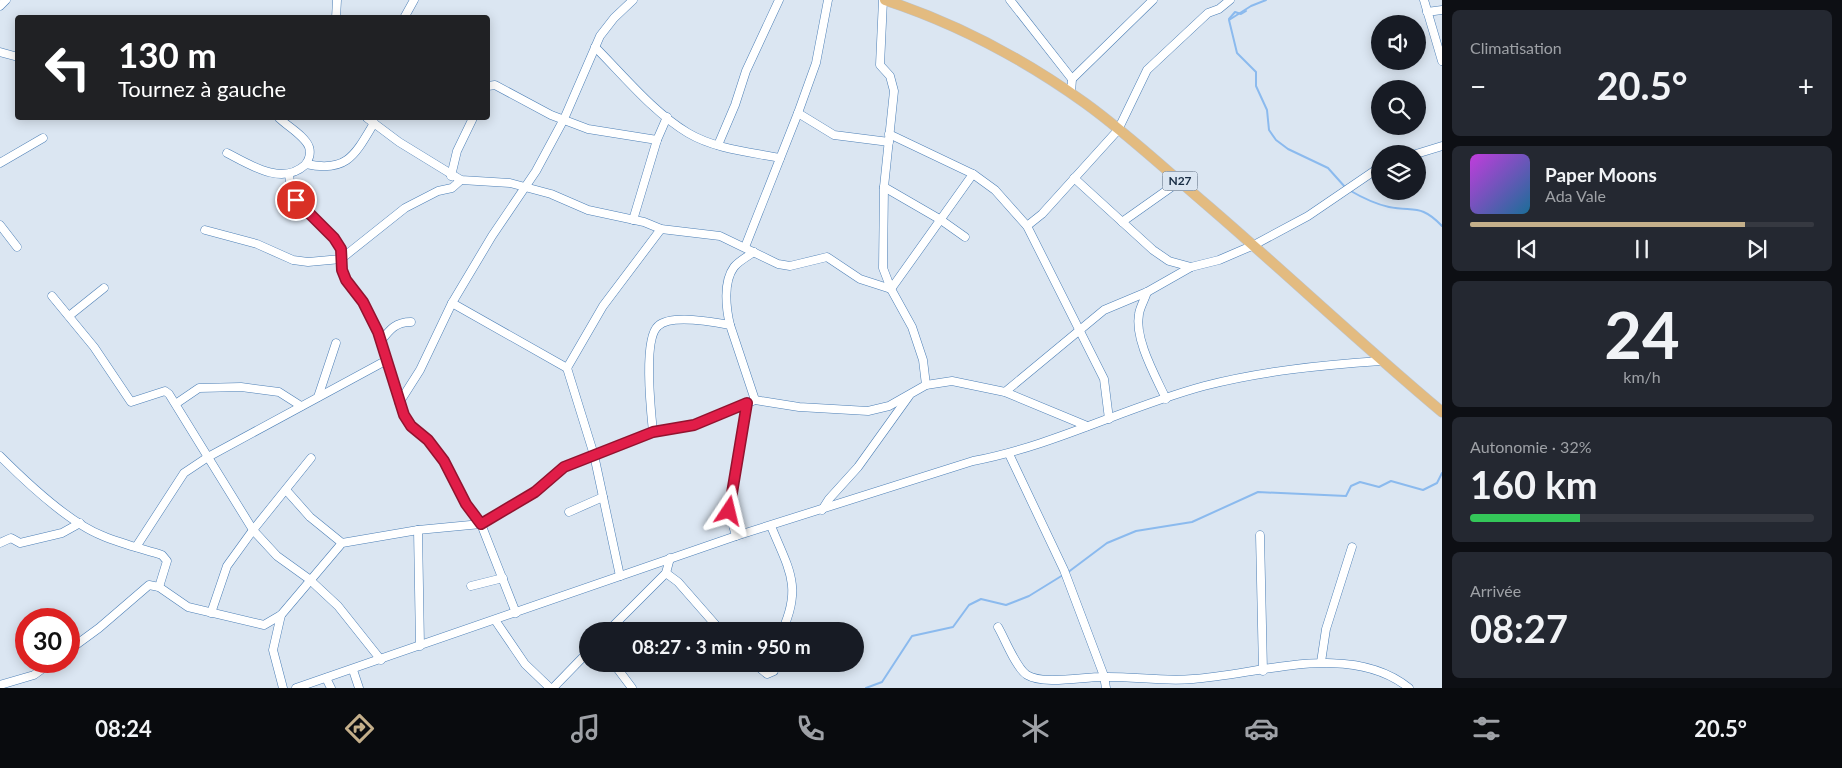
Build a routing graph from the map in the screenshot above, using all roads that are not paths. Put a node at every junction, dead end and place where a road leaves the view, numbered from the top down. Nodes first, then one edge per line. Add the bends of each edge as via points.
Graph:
1 (6, 0) edge
2 (337, 0) edge
3 (414, 0) edge
4 (633, 0) edge
5 (779, 0) edge
6 (828, 0) edge
7 (887, 0) edge
8 (1010, 0) edge
9 (1152, 0) edge
10 (1230, 0) edge
11 (1424, 0) edge
12 (0, 6) edge
13 (1442, 10) edge
14 (1427, 12) junction
15 (336, 15) edge
16 (406, 15) edge
17 (595, 47) junction
18 (0, 52) edge
19 (15, 56) edge
20 (1442, 61) edge
21 (1072, 79) junction
22 (490, 86) edge
23 (1071, 93) junction
24 (798, 113) junction
25 (667, 117) junction
26 (564, 119) junction
27 (281, 120) edge
28 (370, 120) edge
29 (472, 120) edge
30 (374, 123) junction
31 (1118, 130) junction
32 (43, 138) dead end
33 (889, 138) junction
34 (657, 140) junction
35 (718, 145) junction
36 (1442, 146) edge
37 (1426, 151) edge
38 (227, 153) dead end
39 (780, 158) junction
40 (0, 163) edge
41 (306, 164) junction
42 (1371, 173) edge
43 (289, 174) junction
44 (973, 174) junction
45 (451, 176) junction
46 (1074, 178) junction
47 (461, 180) junction
48 (1180, 181) junction
49 (526, 186) junction
50 (884, 187) junction
51 (632, 220) junction
52 (941, 220) junction
53 (1122, 222) junction
54 (0, 225) edge
55 (1027, 226) junction
56 (661, 229) junction
57 (205, 230) dead end
58 (965, 237) dead end
59 (1254, 245) junction
60 (17, 247) dead end
61 (744, 247) junction
62 (754, 252) junction
63 (341, 259) junction
64 (1190, 267) junction
65 (104, 288) dead end
66 (891, 289) junction
67 (1147, 292) junction
68 (52, 296) dead end
69 (452, 303) junction
70 (68, 316) junction
71 (411, 322) dead end
72 (730, 325) junction
73 (1080, 329) junction
74 (381, 341) junction
75 (336, 343) dead end
76 (387, 360) junction
77 (1381, 361) junction
78 (567, 368) junction
79 (926, 386) junction
80 (1005, 392) junction
81 (910, 394) junction
82 (318, 397) junction
83 (1166, 399) junction
84 (755, 400) junction
85 (399, 402) junction
86 (177, 403) junction
87 (747, 403) junction
88 (301, 406) junction
89 (1442, 412) edge
90 (1109, 419) junction
91 (1087, 426) junction
92 (653, 432) junction
93 (1009, 454) junction
94 (594, 455) junction
95 (0, 456) edge
96 (208, 457) junction
97 (311, 458) dead end
98 (286, 490) junction
99 (603, 497) junction
100 (822, 510) junction
101 (569, 512) dead end
102 (80, 523) junction
103 (481, 524) junction
104 (771, 526) junction
105 (253, 530) junction
106 (418, 530) junction
107 (1260, 535) dead end
108 (736, 536) junction
109 (0, 543) edge
110 (342, 543) junction
111 (136, 547) junction
112 (1352, 547) dead end
113 (670, 558) junction
114 (666, 573) junction
115 (620, 576) junction
116 (503, 578) junction
117 (309, 579) junction
118 (471, 586) dead end
119 (158, 587) junction
120 (516, 612) junction
121 (211, 613) junction
122 (281, 615) junction
123 (495, 620) junction
124 (617, 622) edge
125 (713, 622) edge
126 (786, 622) edge
127 (998, 627) dead end
128 (80, 642) edge
129 (420, 646) junction
130 (381, 660) junction
131 (579, 661) edge
132 (1321, 662) junction
133 (352, 670) junction
134 (1263, 671) junction
135 (620, 672) edge
136 (37, 673) edge
137 (1104, 676) junction
138 (326, 678) junction
139 (1046, 684) edge
140 (0, 685) edge
141 (283, 688) edge
142 (296, 688) edge
143 (331, 688) edge
144 (359, 688) edge
145 (552, 688) edge
146 (632, 688) edge
147 (1106, 688) edge
148 (1409, 688) edge

1 - 12 street
2 - 15 street
3 - 16 street
4 - 17 street via 606,27
5 - 35 street via 746,71
6 - 24 street via 816,63
7 - 23 main road, N27 via 974,36
7 - 33 street via 880,65 890,76 894,91
8 - 21 street
9 - 21 street
10 - 31 street via 1208,14 1147,70
11 - 14 street
13 - 14 street
14 - 20 street
17 - 25 street
17 - 26 street
18 - 19 street
21 - 23 street
22 - 26 street via 495,85
23 - 31 main road, N27
24 - 33 street via 834,136
24 - 39 street
25 - 34 street
25 - 35 street via 689,134
26 - 34 street via 588,129
26 - 49 street
27 - 41 street via 309,146
28 - 30 street
29 - 45 street via 457,151
30 - 41 street via 357,152 345,162 321,167
30 - 45 street
31 - 46 street
31 - 48 main road, N27
32 - 40 street
33 - 44 street
33 - 50 street
34 - 51 street
35 - 39 street
36 - 37 street
38 - 43 street via 267,171
39 - 61 street
41 - 43 street
42 - 59 street via 1308,216
43 - 63 street via 296,200 334,238 341,249
44 - 52 street
44 - 55 street via 995,190
45 - 47 street
46 - 53 street
46 - 55 street
47 - 49 street
47 - 63 street via 452,188 438,191 404,208
48 - 53 street
48 - 59 main road, N27
49 - 51 street via 588,210
49 - 69 street via 510,205
50 - 52 street
50 - 66 street via 882,268
51 - 56 street
52 - 58 street
52 - 66 street
53 - 64 street via 1169,261
54 - 60 street
55 - 73 street
56 - 61 street via 720,236
56 - 78 street via 603,306
57 - 63 street via 257,244 293,260
59 - 64 street via 1219,260
59 - 77 main road, N27
61 - 62 street
62 - 66 street via 790,266 827,257 860,278
62 - 72 street via 735,266 730,275 726,304
63 - 74 street via 346,280 363,302
64 - 67 street
65 - 70 street
66 - 79 street via 912,326 923,360
67 - 73 street via 1104,310
67 - 83 street via 1139,315 1139,327 1145,352
68 - 70 street
69 - 78 street
69 - 85 street via 420,370
70 - 86 street via 94,347 131,402 165,390
71 - 74 street via 400,322 392,327
72 - 84 street
72 - 92 street via 698,320 664,322 657,326 648,371
73 - 80 street
73 - 90 street via 1104,379
74 - 76 street
75 - 82 street
76 - 82 street
76 - 85 street
77 - 83 street via 1271,372 1204,386
77 - 89 main road, N27
78 - 94 street
79 - 80 street via 952,381
79 - 81 street
80 - 91 street
81 - 84 street via 889,406 868,411 799,407
81 - 100 street via 858,468
82 - 88 street
83 - 90 street
84 - 87 street
85 - 103 street via 411,426 428,440 444,461 466,504
86 - 88 street via 199,388 242,387 279,392
86 - 96 street
87 - 92 street via 694,425
87 - 108 street via 729,511
88 - 96 street
90 - 91 street
91 - 93 street
92 - 94 street
93 - 100 street via 973,461
93 - 137 street via 1064,570
94 - 99 street
94 - 103 street via 564,467 535,492
95 - 102 street via 21,477
96 - 105 street
96 - 111 street via 184,473
97 - 98 street
98 - 105 street
98 - 110 street via 310,517
99 - 101 street
99 - 115 street
100 - 104 street
102 - 109 street via 62,533 20,543 11,538
102 - 111 street via 102,536
103 - 106 street
103 - 116 street
104 - 108 street
104 - 126 street via 792,578 794,592
105 - 117 street via 277,556
105 - 121 street via 227,566
106 - 110 street
106 - 129 street
107 - 134 street
108 - 113 street
110 - 117 street
111 - 119 street via 162,555 167,561
112 - 132 street via 1326,630
113 - 114 street
113 - 115 street
114 - 124 street
114 - 125 street
115 - 120 street
116 - 118 street
116 - 120 street
117 - 122 street
117 - 130 street via 338,606
119 - 121 street via 188,607
119 - 128 street via 150,585
120 - 123 street
121 - 122 street via 264,625
122 - 141 street via 273,650
123 - 129 street
123 - 145 street via 525,664
127 - 139 street via 1020,666 1028,675
129 - 130 street
130 - 133 street
131 - 145 street
132 - 134 street
132 - 148 street via 1379,669
133 - 138 street
133 - 144 street
134 - 137 street via 1191,680
135 - 146 street
136 - 140 street
137 - 139 street
137 - 147 street
138 - 142 street
138 - 143 street

